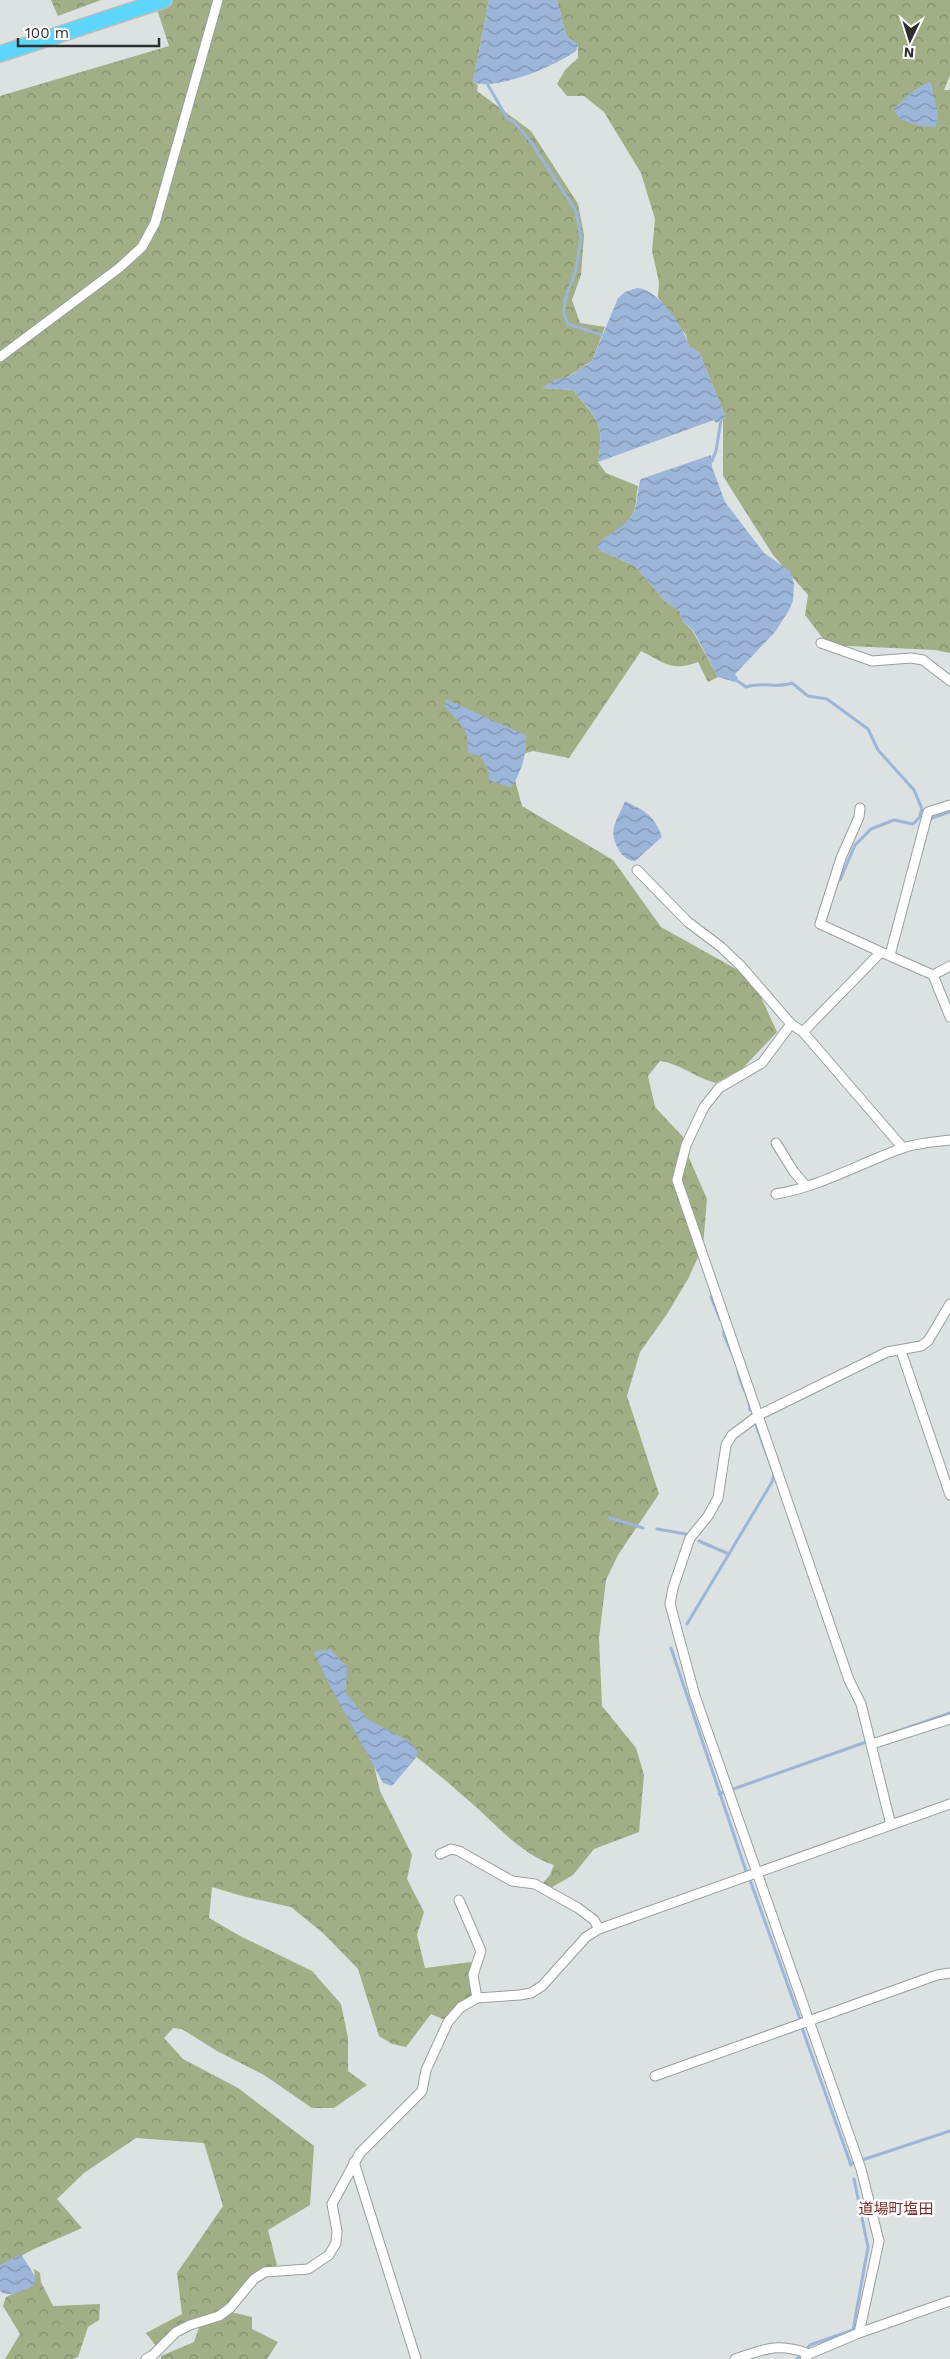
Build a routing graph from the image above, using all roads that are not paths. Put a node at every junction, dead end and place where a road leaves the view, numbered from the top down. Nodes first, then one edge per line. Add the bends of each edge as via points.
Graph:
1 (164, 0) edge
2 (218, 0) edge
3 (0, 54) edge
4 (0, 357) edge
5 (821, 643) dead end
6 (950, 681) edge
7 (950, 805) edge
8 (860, 808) dead end
9 (637, 870) dead end
10 (886, 954) junction
11 (950, 966) edge
12 (933, 975) junction
13 (950, 1017) edge
14 (790, 1024) junction
15 (803, 1032) junction
16 (950, 1140) edge
17 (776, 1143) dead end
18 (902, 1148) junction
19 (806, 1186) junction
20 (776, 1194) dead end
21 (950, 1304) edge
22 (900, 1351) junction
23 (758, 1414) junction
24 (950, 1495) edge
25 (950, 1719) edge
26 (872, 1744) junction
27 (950, 1804) edge
28 (890, 1825) junction
29 (440, 1854) dead end
30 (755, 1873) junction
31 (459, 1900) dead end
32 (599, 1929) junction
33 (950, 1973) edge
34 (477, 1998) junction
35 (810, 2022) junction
36 (654, 2076) dead end
37 (354, 2162) junction
38 (950, 2301) edge
39 (859, 2333) junction
40 (807, 2357) edge
41 (146, 2359) edge
42 (416, 2359) edge
43 (735, 2359) edge

1 - 3 highway
2 - 4 street via 154,223 142,247 119,268
5 - 6 street via 872,661 923,660
7 - 10 street via 928,812
8 - 10 street via 820,924
9 - 14 street via 688,922 741,966
10 - 12 street
10 - 15 street
11 - 12 street
12 - 13 street
14 - 15 street
14 - 23 street via 762,1063 720,1088 704,1107 686,1145 678,1180
15 - 18 street
16 - 18 street
17 - 19 street
18 - 19 street
19 - 20 street
21 - 22 street via 928,1341
22 - 23 street via 887,1352
22 - 24 street
23 - 26 street via 849,1680 861,1704
23 - 30 street via 732,1435 726,1445 718,1498 690,1538 670,1604 695,1696
25 - 26 street
26 - 28 street
27 - 28 street
28 - 30 street
29 - 32 street via 459,1851 512,1881 535,1884 578,1908 594,1920
30 - 32 street
30 - 35 street
31 - 34 street via 481,1951 473,1975
32 - 34 street via 532,1992
33 - 35 street
34 - 37 street via 461,2007 448,2022 426,2070 422,2091
35 - 36 street
35 - 39 street via 861,2169 879,2241
37 - 41 street via 332,2204 337,2231 336,2243 329,2255 308,2269 265,2272 254,2279 230,2308 219,2316 190,2324 176,2332
37 - 42 street
38 - 39 street
39 - 40 street
40 - 43 street via 794,2348 780,2346

